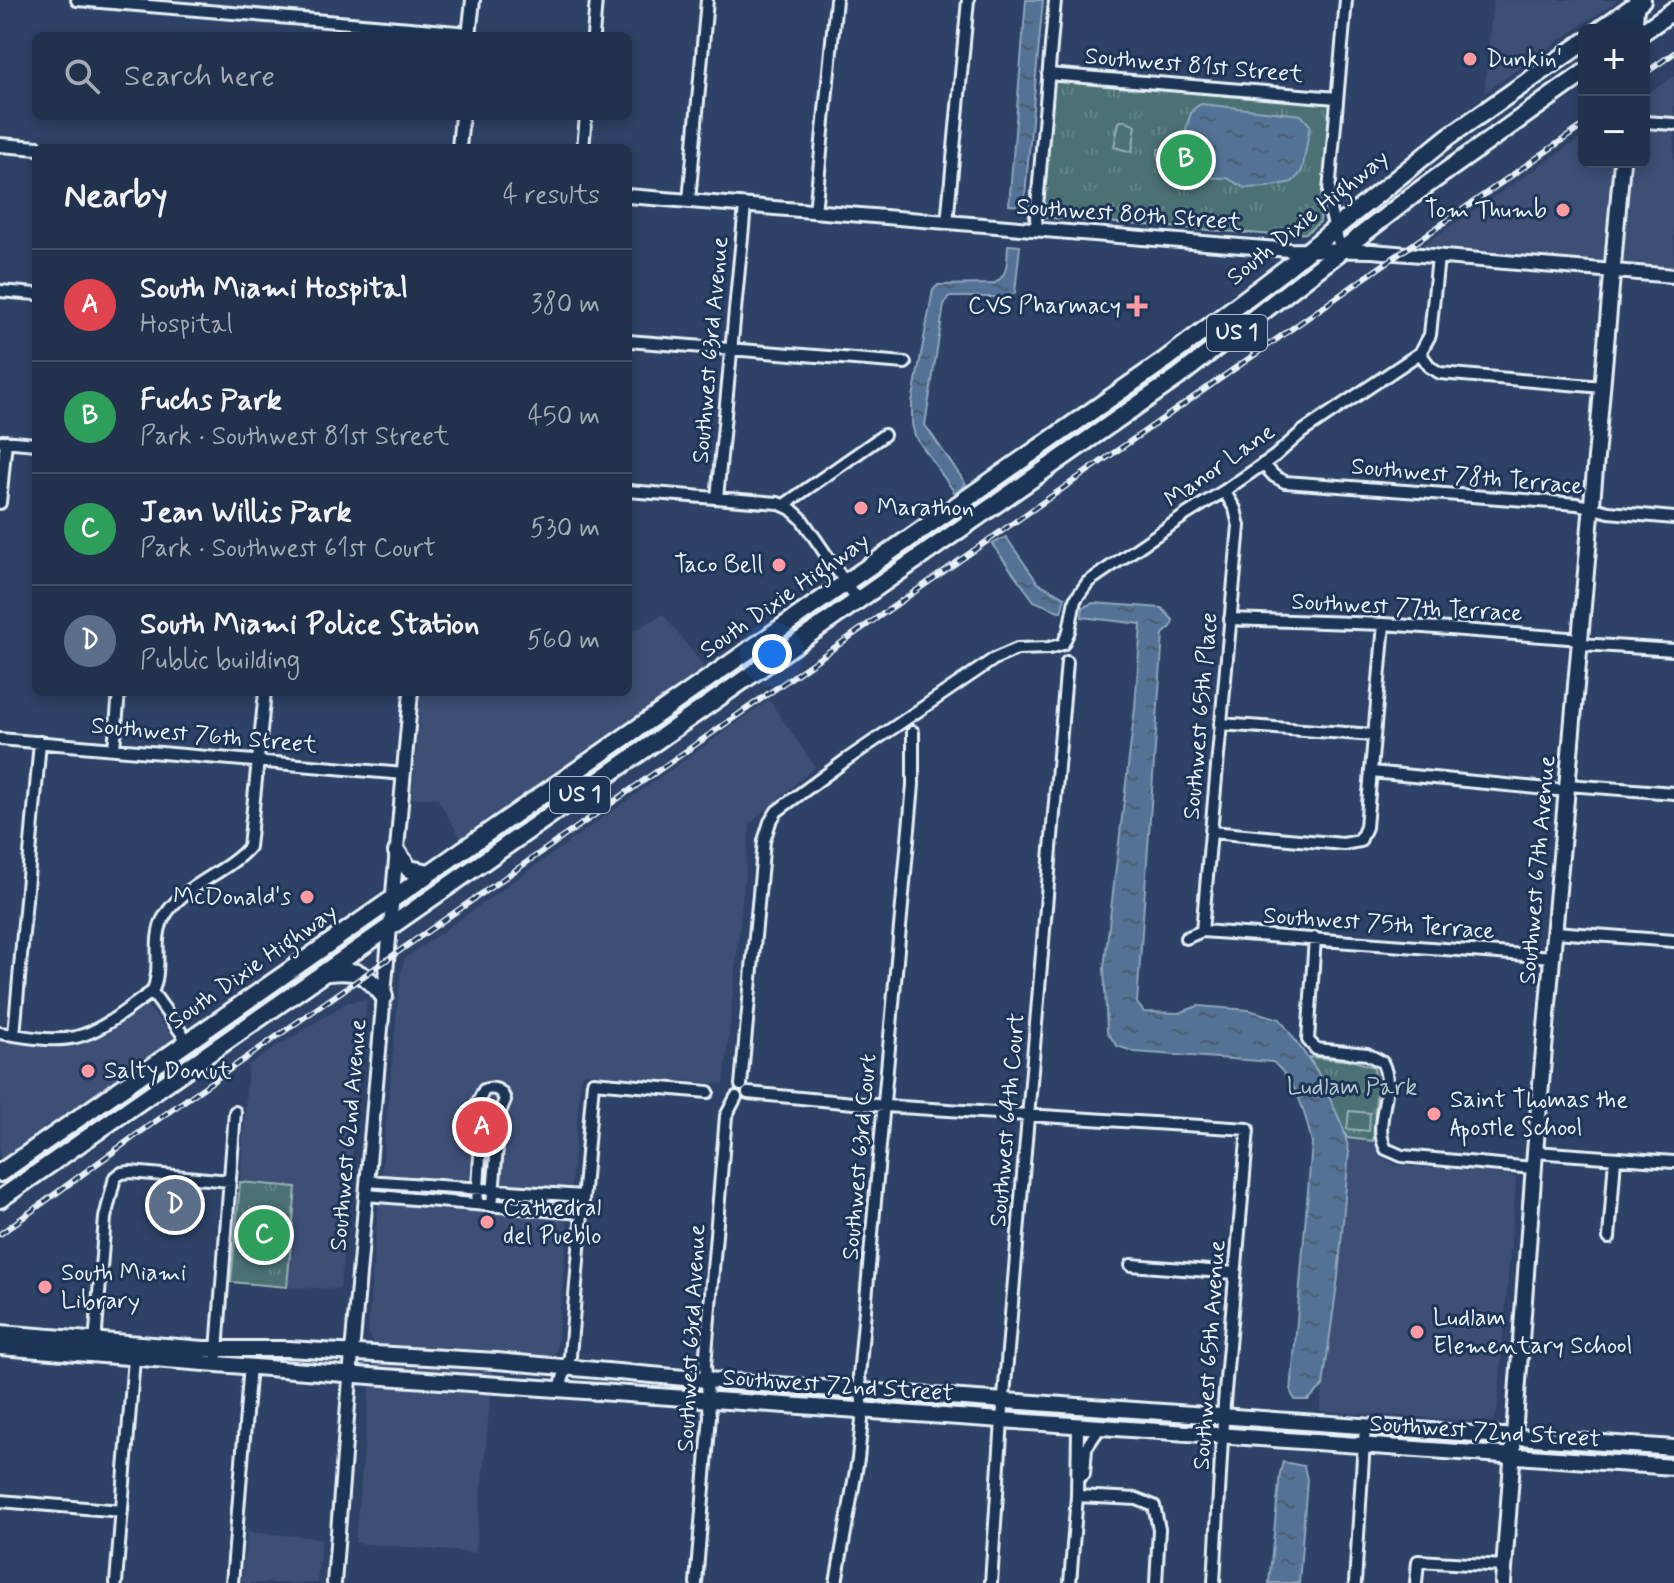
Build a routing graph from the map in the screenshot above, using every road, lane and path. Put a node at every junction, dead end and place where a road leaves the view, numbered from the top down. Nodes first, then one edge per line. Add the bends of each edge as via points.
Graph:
1 (77, 0) edge
2 (473, 0) edge
3 (596, 0) edge
4 (707, 0) edge
5 (836, 0) edge
6 (968, 0) edge
7 (1055, 0) edge
8 (1346, 0) edge
9 (1638, 1) edge
10 (179, 4) edge
11 (1674, 10) edge
12 (1608, 24) edge
13 (1635, 24) edge
14 (1650, 27) edge
15 (450, 32) edge
16 (469, 32) edge
17 (593, 32) edge
18 (1578, 46) edge
19 (1048, 74) junction
20 (1578, 77) edge
21 (1337, 98) junction
22 (462, 120) edge
23 (586, 120) edge
24 (1650, 122) edge
25 (1674, 124) edge
26 (459, 144) edge
27 (583, 144) edge
28 (0, 145) edge
29 (32, 148) edge
30 (1622, 168) edge
31 (632, 196) edge
32 (689, 201) junction
33 (745, 206) junction
34 (815, 212) junction
35 (947, 223) junction
36 (1334, 228) junction
37 (1037, 230) junction
38 (1307, 251) junction
39 (1341, 251) junction
40 (1438, 257) junction
41 (1613, 271) junction
42 (1674, 276) edge
43 (0, 291) edge
44 (32, 294) edge
45 (632, 341) edge
46 (731, 349) junction
47 (1420, 353) junction
48 (905, 363) dead end
49 (1603, 387) junction
50 (1094, 409) junction
51 (884, 435) dead end
52 (3, 441) edge
53 (32, 444) edge
54 (1050, 464) junction
55 (1263, 464) junction
56 (632, 491) edge
57 (1224, 491) junction
58 (717, 498) junction
59 (0, 503) edge
60 (784, 505) junction
61 (1592, 508) junction
62 (1674, 518) edge
63 (845, 583) junction
64 (858, 601) junction
65 (1230, 619) junction
66 (1384, 624) junction
67 (1581, 641) junction
68 (1674, 650) edge
69 (1067, 662) dead end
70 (119, 696) edge
71 (265, 696) edge
72 (411, 696) edge
73 (1220, 724) junction
74 (913, 732) dead end
75 (1374, 735) junction
76 (0, 739) edge
77 (40, 742) junction
78 (114, 748) junction
79 (259, 761) junction
80 (1371, 772) junction
81 (404, 774) junction
82 (1568, 788) junction
83 (1674, 793) edge
84 (1211, 832) junction
85 (397, 852) junction
86 (430, 873) junction
87 (393, 900) junction
88 (391, 927) junction
89 (1202, 931) junction
90 (1555, 932) junction
91 (1186, 938) dead end
92 (1315, 938) junction
93 (1674, 941) edge
94 (1553, 957) junction
95 (327, 972) junction
96 (152, 992) junction
97 (384, 996) junction
98 (0, 1033) edge
99 (14, 1035) junction
100 (188, 1042) junction
101 (220, 1046) junction
102 (175, 1078) junction
103 (745, 1089) junction
104 (708, 1092) dead end
105 (885, 1106) junction
106 (480, 1108) junction
107 (235, 1112) dead end
108 (500, 1112) junction
109 (1029, 1116) junction
110 (1535, 1152) junction
111 (1615, 1158) junction
112 (1674, 1162) edge
113 (1533, 1168) junction
114 (0, 1173) edge
115 (230, 1181) junction
116 (367, 1181) junction
117 (8, 1187) edge
118 (478, 1189) junction
119 (493, 1190) junction
120 (366, 1195) junction
121 (583, 1196) junction
122 (0, 1199) edge
123 (477, 1204) junction
124 (492, 1206) junction
125 (581, 1213) junction
126 (1609, 1238) dead end
127 (1131, 1265) dead end
128 (1235, 1273) junction
129 (0, 1333) edge
130 (0, 1347) edge
131 (95, 1348) junction
132 (352, 1353) junction
133 (217, 1357) junction
134 (134, 1358) junction
135 (250, 1365) junction
136 (568, 1366) junction
137 (350, 1374) junction
138 (707, 1380) junction
139 (560, 1388) junction
140 (861, 1391) junction
141 (709, 1399) junction
142 (1003, 1401) junction
143 (863, 1410) junction
144 (1224, 1417) junction
145 (1002, 1420) junction
146 (1078, 1426) junction
147 (1365, 1426) junction
148 (1100, 1427) junction
149 (1223, 1436) junction
150 (1513, 1437) junction
151 (1364, 1445) junction
152 (1674, 1448) edge
153 (1512, 1457) junction
154 (1674, 1467) edge
155 (1078, 1478) junction
156 (1077, 1496) junction
157 (0, 1501) edge
158 (122, 1511) junction
159 (1504, 1566) junction
160 (116, 1583) edge
161 (232, 1583) edge
162 (334, 1583) edge
163 (696, 1583) edge
164 (836, 1583) edge
165 (991, 1583) edge
166 (1070, 1583) edge
167 (1156, 1583) edge
168 (1214, 1583) edge
169 (1355, 1583) edge
170 (1416, 1583) edge
171 (1503, 1583) edge

1 - 10 street
2 - 16 street
3 - 17 street
4 - 32 street
5 - 34 street
6 - 35 street
7 - 19 street
8 - 21 street
9 - 12 highway
9 - 13 main road
10 - 15 street
11 - 14 highway
18 - 36 highway, South Dixie Highway / US 1 via 1448,137
19 - 21 street, Southwest 81st Street
19 - 37 street
20 - 39 highway, South Dixie Highway / US 1
21 - 36 street via 1328,203
22 - 26 street
23 - 27 street
24 - 25 street
28 - 29 street
30 - 41 main road, Southwest 67th Avenue
31 - 32 street, Southwest 80th Street
32 - 33 street, Southwest 80th Street
33 - 34 street, Southwest 80th Street
33 - 46 street, Southwest 63rd Avenue
34 - 35 street, Southwest 80th Street
35 - 37 street, Southwest 80th Street
36 - 38 highway, South Dixie Highway / US 1
36 - 39 street
37 - 38 street, Southwest 80th Street
38 - 39 street, Southwest 80th Street
38 - 50 highway, South Dixie Highway / US 1
39 - 40 street, Southwest 80th Street
39 - 54 highway, South Dixie Highway / US 1 via 1211,353
40 - 41 street, Southwest 80th Street
40 - 47 street via 1430,335
41 - 42 street, Southwest 80th Street
41 - 49 main road, Southwest 67th Avenue
43 - 44 street
45 - 46 street
46 - 48 street
46 - 58 street, Southwest 63rd Avenue
47 - 49 street via 1440,373
47 - 55 street, Manor Lane
49 - 61 main road, Southwest 67th Avenue
50 - 54 highway via 1091,427 1058,451
50 - 63 highway, South Dixie Highway / US 1
51 - 60 street
52 - 53 street
52 - 59 street
54 - 64 highway, South Dixie Highway / US 1
55 - 57 street, Manor Lane
55 - 61 street, Southwest 78th Terrace via 1285,482
56 - 58 street
57 - 65 street, Southwest 65th Place via 1239,521
57 - 103 street, Manor Lane via 1088,582 1076,597 1068,635 1060,646 998,656 785,803 770,822 763,846
58 - 60 street
60 - 63 street via 801,518
61 - 62 street, Southwest 78th Terrace
61 - 67 main road, Southwest 67th Avenue
63 - 64 street
63 - 86 highway, South Dixie Highway / US 1
64 - 88 highway, South Dixie Highway / US 1
65 - 66 street, Southwest 77th Terrace
65 - 73 street, Southwest 65th Place
66 - 67 street, Southwest 77th Terrace
66 - 75 street
67 - 68 street, Southwest 77th Terrace
67 - 82 main road, Southwest 67th Avenue
69 - 109 street, Southwest 64th Court
70 - 78 street
71 - 79 street
72 - 81 street, Southwest 62nd Avenue
73 - 75 street
73 - 84 street, Southwest 65th Place
74 - 105 street, Southwest 63rd Court
75 - 80 street
76 - 77 street, Southwest 76th Street
77 - 78 street, Southwest 76th Street
77 - 99 street
78 - 79 street, Southwest 76th Street
79 - 81 street, Southwest 76th Street
79 - 96 street via 249,847 168,912 160,926
80 - 82 street
80 - 84 street via 1360,841 1343,844
81 - 85 street, Southwest 62nd Avenue
82 - 83 street
82 - 90 main road, Southwest 67th Avenue
84 - 89 street, Southwest 65th Place
85 - 86 highway via 411,871
85 - 87 street, Southwest 62nd Avenue
86 - 87 highway, South Dixie Highway / US 1
87 - 88 street, Southwest 62nd Avenue
87 - 100 highway, South Dixie Highway / US 1
88 - 95 highway, South Dixie Highway / US 1
88 - 97 street, Southwest 62nd Avenue
89 - 91 street
89 - 92 street, Southwest 75th Terrace
90 - 93 street
90 - 94 main road, Southwest 67th Avenue
92 - 94 street, Southwest 75th Terrace
92 - 113 street via 1309,1043 1382,1062 1387,1079 1384,1146 1402,1156
94 - 110 main road, Southwest 67th Avenue
95 - 97 highway via 355,971
95 - 101 highway, South Dixie Highway / US 1
96 - 99 street via 83,1035
96 - 100 street
97 - 116 street, Southwest 62nd Avenue
98 - 99 street
100 - 101 highway
100 - 102 highway
100 - 114 highway, South Dixie Highway / US 1
101 - 102 highway, South Dixie Highway / US 1
102 - 117 highway, South Dixie Highway / US 1
103 - 105 street
103 - 138 street, Southwest 63rd Avenue via 725,1120
104 - 121 street via 593,1082
105 - 109 street
105 - 140 street, Southwest 63rd Court
106 - 108 street via 488,1114
106 - 108 street via 480,1095 493,1088 504,1098
106 - 118 street
107 - 115 street
108 - 119 street
109 - 128 street, Southwest 65th Avenue via 1248,1129
109 - 142 street, Southwest 64th Court
110 - 111 street
110 - 113 main road, Southwest 67th Avenue
111 - 112 street
111 - 126 street
113 - 150 main road, Southwest 67th Avenue
115 - 131 street via 122,1173 113,1180
115 - 133 street
116 - 118 street
116 - 120 street, Southwest 62nd Avenue
117 - 122 highway, South Dixie Highway / US 1
118 - 119 street
118 - 123 street
119 - 121 street
119 - 124 street
120 - 123 street
120 - 132 street, Southwest 62nd Avenue
121 - 125 street
123 - 124 street
124 - 125 street
125 - 136 street
127 - 128 street
128 - 144 street, Southwest 65th Avenue
129 - 131 main road, Southwest 72nd Street
130 - 131 main road, Southwest 72nd Street
131 - 133 main road, Southwest 72nd Street
131 - 134 main road, Southwest 72nd Street
132 - 133 main road, Southwest 72nd Street via 281,1349
132 - 136 main road, Southwest 72nd Street
132 - 137 street, Southwest 62nd Avenue
133 - 134 main road, Southwest 72nd Street
133 - 135 main road, Southwest 72nd Street
134 - 158 street
135 - 137 main road, Southwest 72nd Street
135 - 161 street
136 - 138 main road, Southwest 72nd Street
136 - 139 street
137 - 139 main road, Southwest 72nd Street
137 - 162 street, Southwest 62nd Avenue
138 - 140 main road, Southwest 72nd Street
138 - 141 street, Southwest 63rd Avenue
139 - 141 main road, Southwest 72nd Street
140 - 142 main road, Southwest 72nd Street
140 - 143 street, Southwest 63rd Court
141 - 143 main road, Southwest 72nd Street
141 - 163 street, Southwest 63rd Avenue
142 - 144 main road, Southwest 72nd Street
142 - 145 street, Southwest 64th Court
143 - 145 main road, Southwest 72nd Street
143 - 164 street, Southwest 63rd Court
144 - 147 main road, Southwest 72nd Street
144 - 149 street, Southwest 65th Avenue
145 - 146 main road, Southwest 72nd Street
145 - 165 street, Southwest 64th Court
146 - 148 main road, Southwest 72nd Street
146 - 155 street
147 - 150 main road, Southwest 72nd Street
147 - 151 street
148 - 149 main road, Southwest 72nd Street
148 - 155 street via 1087,1445 1084,1474
149 - 151 main road, Southwest 72nd Street
149 - 168 street, Southwest 65th Avenue
150 - 152 main road, Southwest 72nd Street
150 - 153 main road, Southwest 67th Avenue
151 - 153 main road, Southwest 72nd Street
151 - 169 street
153 - 154 main road, Southwest 72nd Street
153 - 159 main road, Southwest 67th Avenue
155 - 156 street
156 - 166 street
156 - 167 street via 1137,1499 1154,1506 1159,1529
157 - 158 street
158 - 160 street
159 - 170 street via 1418,1561
159 - 171 main road, Southwest 67th Avenue

